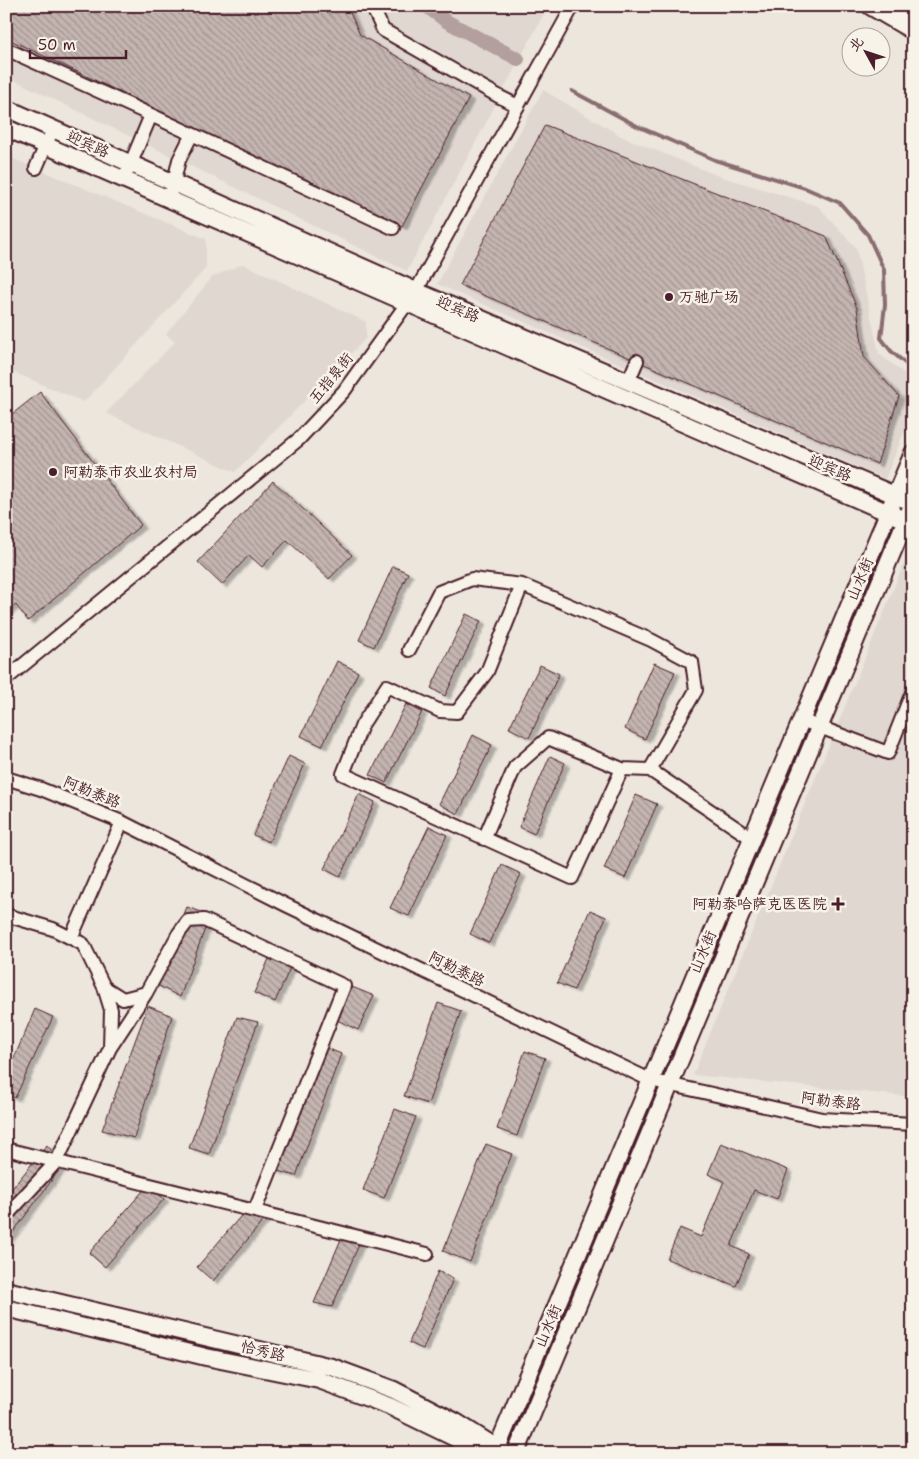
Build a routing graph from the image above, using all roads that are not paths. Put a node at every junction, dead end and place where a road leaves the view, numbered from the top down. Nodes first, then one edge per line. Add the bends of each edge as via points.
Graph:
1 (372, 6) edge
2 (573, 6) edge
3 (870, 6) edge
4 (899, 6) edge
5 (913, 14) edge
6 (913, 32) edge
7 (6, 49) edge
8 (518, 106) junction
9 (6, 108) edge
10 (151, 115) junction
11 (6, 128) edge
12 (53, 129) junction
13 (192, 134) junction
14 (46, 146) junction
15 (131, 164) junction
16 (36, 168) dead end
17 (124, 180) junction
18 (174, 183) junction
19 (168, 199) junction
20 (393, 228) dead end
21 (412, 297) junction
22 (637, 361) dead end
23 (628, 382) junction
24 (913, 453) edge
25 (895, 496) junction
26 (913, 503) edge
27 (888, 513) junction
28 (909, 522) edge
29 (522, 585) junction
30 (409, 650) dead end
31 (6, 679) edge
32 (913, 690) edge
33 (800, 720) junction
34 (819, 727) junction
35 (622, 769) junction
36 (650, 770) junction
37 (6, 778) edge
38 (122, 822) junction
39 (751, 838) junction
40 (484, 839) junction
41 (6, 915) edge
42 (71, 938) junction
43 (104, 987) junction
44 (146, 993) junction
45 (110, 1048) junction
46 (650, 1080) junction
47 (670, 1085) junction
48 (913, 1124) edge
49 (6, 1149) edge
50 (57, 1161) junction
51 (254, 1210) junction
52 (6, 1216) edge
53 (427, 1254) dead end
54 (6, 1290) edge
55 (6, 1308) edge
56 (499, 1451) edge
57 (474, 1453) edge
58 (516, 1453) edge

1 - 8 street via 383,30
2 - 8 street, 五指泉街
3 - 6 main road
4 - 5 main road
7 - 10 street
8 - 21 street, 五指泉街
9 - 12 main road, 迎宾路
10 - 13 street
10 - 15 street
11 - 14 main road, 迎宾路
12 - 14 street
12 - 15 main road, 迎宾路
13 - 18 street via 179,160
13 - 20 street
14 - 16 street
14 - 17 main road, 迎宾路
15 - 17 street
15 - 18 main road, 迎宾路
17 - 19 main road, 迎宾路
18 - 19 street
18 - 21 main road, 迎宾路
19 - 21 main road, 迎宾路
21 - 23 main road, 迎宾路
21 - 27 main road, 迎宾路
21 - 31 street, 五指泉街 via 344,391 299,440
22 - 23 street
23 - 25 main road, 迎宾路
24 - 25 main road, 山水街
25 - 26 main road, 迎宾路
25 - 27 main road, 山水街
26 - 28 main road, 山水街
27 - 28 main road, 迎宾路
27 - 33 main road, 山水街
28 - 34 main road, 山水街
29 - 30 street via 472,579 439,592
29 - 36 street via 651,640 692,662 696,690
29 - 40 street via 487,672 457,712 440,711 387,686 362,725 343,774
32 - 34 street via 888,754
33 - 34 street
33 - 39 main road, 山水街
34 - 47 main road, 山水街
35 - 36 street
35 - 40 street via 548,738 516,767
35 - 40 street via 572,878
36 - 39 street
37 - 38 street, 阿勒泰路
38 - 42 street
38 - 46 street, 阿勒泰路
39 - 46 main road, 山水街
41 - 42 street
42 - 43 street via 83,944
43 - 44 street via 123,999
43 - 45 street via 112,1010
44 - 45 street
44 - 51 street via 188,921 204,920 344,986
45 - 50 street
46 - 47 street, 阿勒泰路
46 - 56 main road, 山水街
47 - 48 street, 阿勒泰路 via 822,1119
47 - 58 main road, 山水街
49 - 50 street
50 - 51 street
50 - 52 street
51 - 53 street
54 - 56 main road, 恰秀路 via 332,1367 394,1390 456,1422
55 - 57 main road, 恰秀路 via 206,1357 319,1380 389,1406 455,1438

